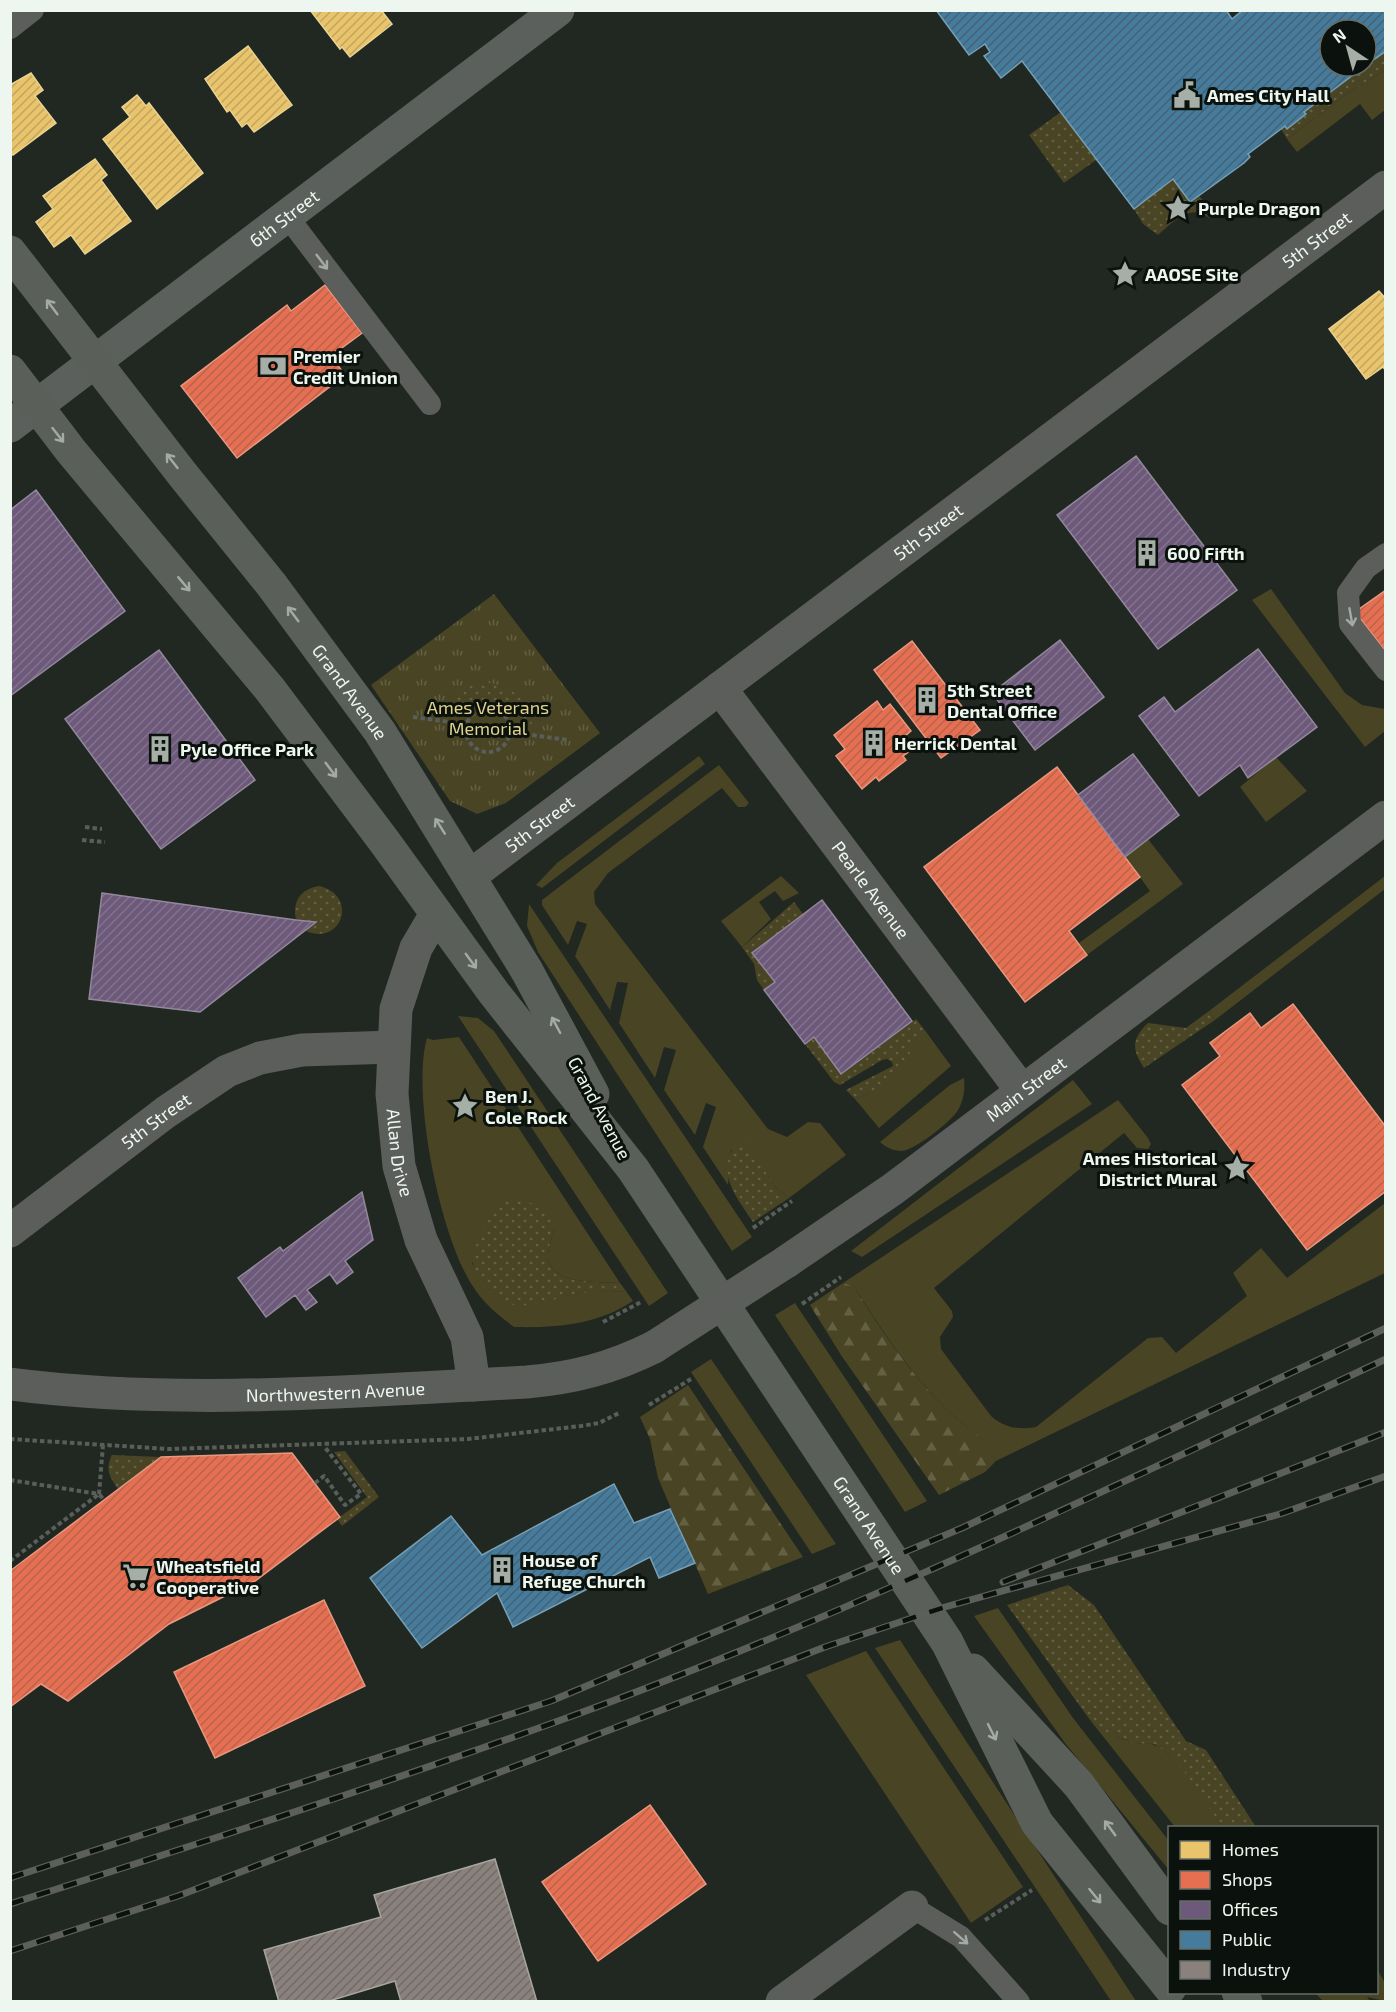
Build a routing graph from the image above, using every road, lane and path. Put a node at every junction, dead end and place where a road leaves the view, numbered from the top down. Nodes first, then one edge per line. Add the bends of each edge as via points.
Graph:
1 (33, 10) edge
2 (558, 10) edge
3 (10, 28) edge
4 (1386, 187) edge
5 (1241, 206) dead end
6 (1247, 214) dead end
7 (286, 216) junction
8 (10, 252) edge
9 (94, 362) junction
10 (10, 371) edge
11 (430, 404) dead end
12 (36, 406) junction
13 (10, 426) edge
14 (1386, 554) edge
15 (1386, 670) edge
16 (720, 688) junction
17 (411, 717) dead end
18 (466, 724) junction
19 (510, 732) junction
20 (568, 740) dead end
21 (1386, 817) edge
22 (85, 827) dead end
23 (102, 829) dead end
24 (82, 840) dead end
25 (105, 842) dead end
26 (470, 876) junction
27 (436, 914) junction
28 (393, 1047) junction
29 (1022, 1091) junction
30 (633, 1169) junction
31 (792, 1201) dead end
32 (753, 1228) dead end
33 (10, 1231) edge
34 (841, 1277) dead end
35 (641, 1302) dead end
36 (802, 1304) dead end
37 (603, 1322) dead end
38 (654, 1347) joint
39 (691, 1379) dead end
40 (10, 1384) edge
41 (474, 1385) junction
42 (649, 1405) dead end
43 (621, 1412) dead end
44 (10, 1439) edge
45 (103, 1445) junction
46 (323, 1445) junction
47 (10, 1480) edge
48 (315, 1483) dead end
49 (99, 1494) junction
50 (104, 1500) dead end
51 (10, 1562) edge
52 (947, 1642) junction
53 (1032, 1890) dead end
54 (1168, 1906) edge
55 (912, 1907) joint
56 (980, 1924) dead end
57 (1168, 1987) edge
58 (782, 2001) edge
59 (1019, 2001) edge

1 - 3 lane
2 - 7 main road, 6th Street
4 - 16 street, 5th Street
5 - 6 path
7 - 9 main road, 6th Street
7 -> 11 lane
9 -> 8 main road, Grand Avenue
9 - 12 main road, 6th Street
26 -> 9 main road, Grand Avenue via 380,732 307,632
10 - 12 main road, Grand Avenue
12 - 13 main road, 6th Street
12 -> 27 main road, Grand Avenue via 269,688
14 -> 15 lane via 1366,568 1348,593 1350,624
16 - 26 street, 5th Street
16 - 29 street, Pearle Avenue
17 - 18 path
18 - 19 path via 474,711 495,708 507,717
18 - 19 path via 467,739 484,752 499,750
19 - 20 path
21 - 29 street, Main Street
22 - 23 path
24 - 25 path
30 -> 26 main road, Grand Avenue via 527,971
27 - 28 street, Allan Drive via 416,948 396,1009
27 -> 30 main road, Grand Avenue
28 - 33 street, 5th Street via 302,1050 226,1071
28 - 41 street, Allan Drive via 392,1094 399,1166 421,1240 467,1337
29 - 38 street, Main Street, bridge via 893,1189
30 - 52 main road, Grand Avenue
31 - 32 path
34 - 36 path
35 - 37 path
38 - 41 street, Northwestern Avenue via 615,1365 567,1379
39 - 42 path
40 - 41 street, Northwestern Avenue via 137,1394 235,1395
43 - 46 path via 599,1423 541,1431
44 - 45 path
45 - 46 path via 169,1449
45 - 49 path
46 - 48 path via 361,1494 345,1505 324,1476
47 - 49 path
49 - 50 path
49 - 51 path
54 -> 52 main road, Grand Avenue via 1079,1785
52 -> 57 main road, Grand Avenue via 1037,1823
53 - 56 path
55 - 58 street
55 -> 59 lane via 961,1937

